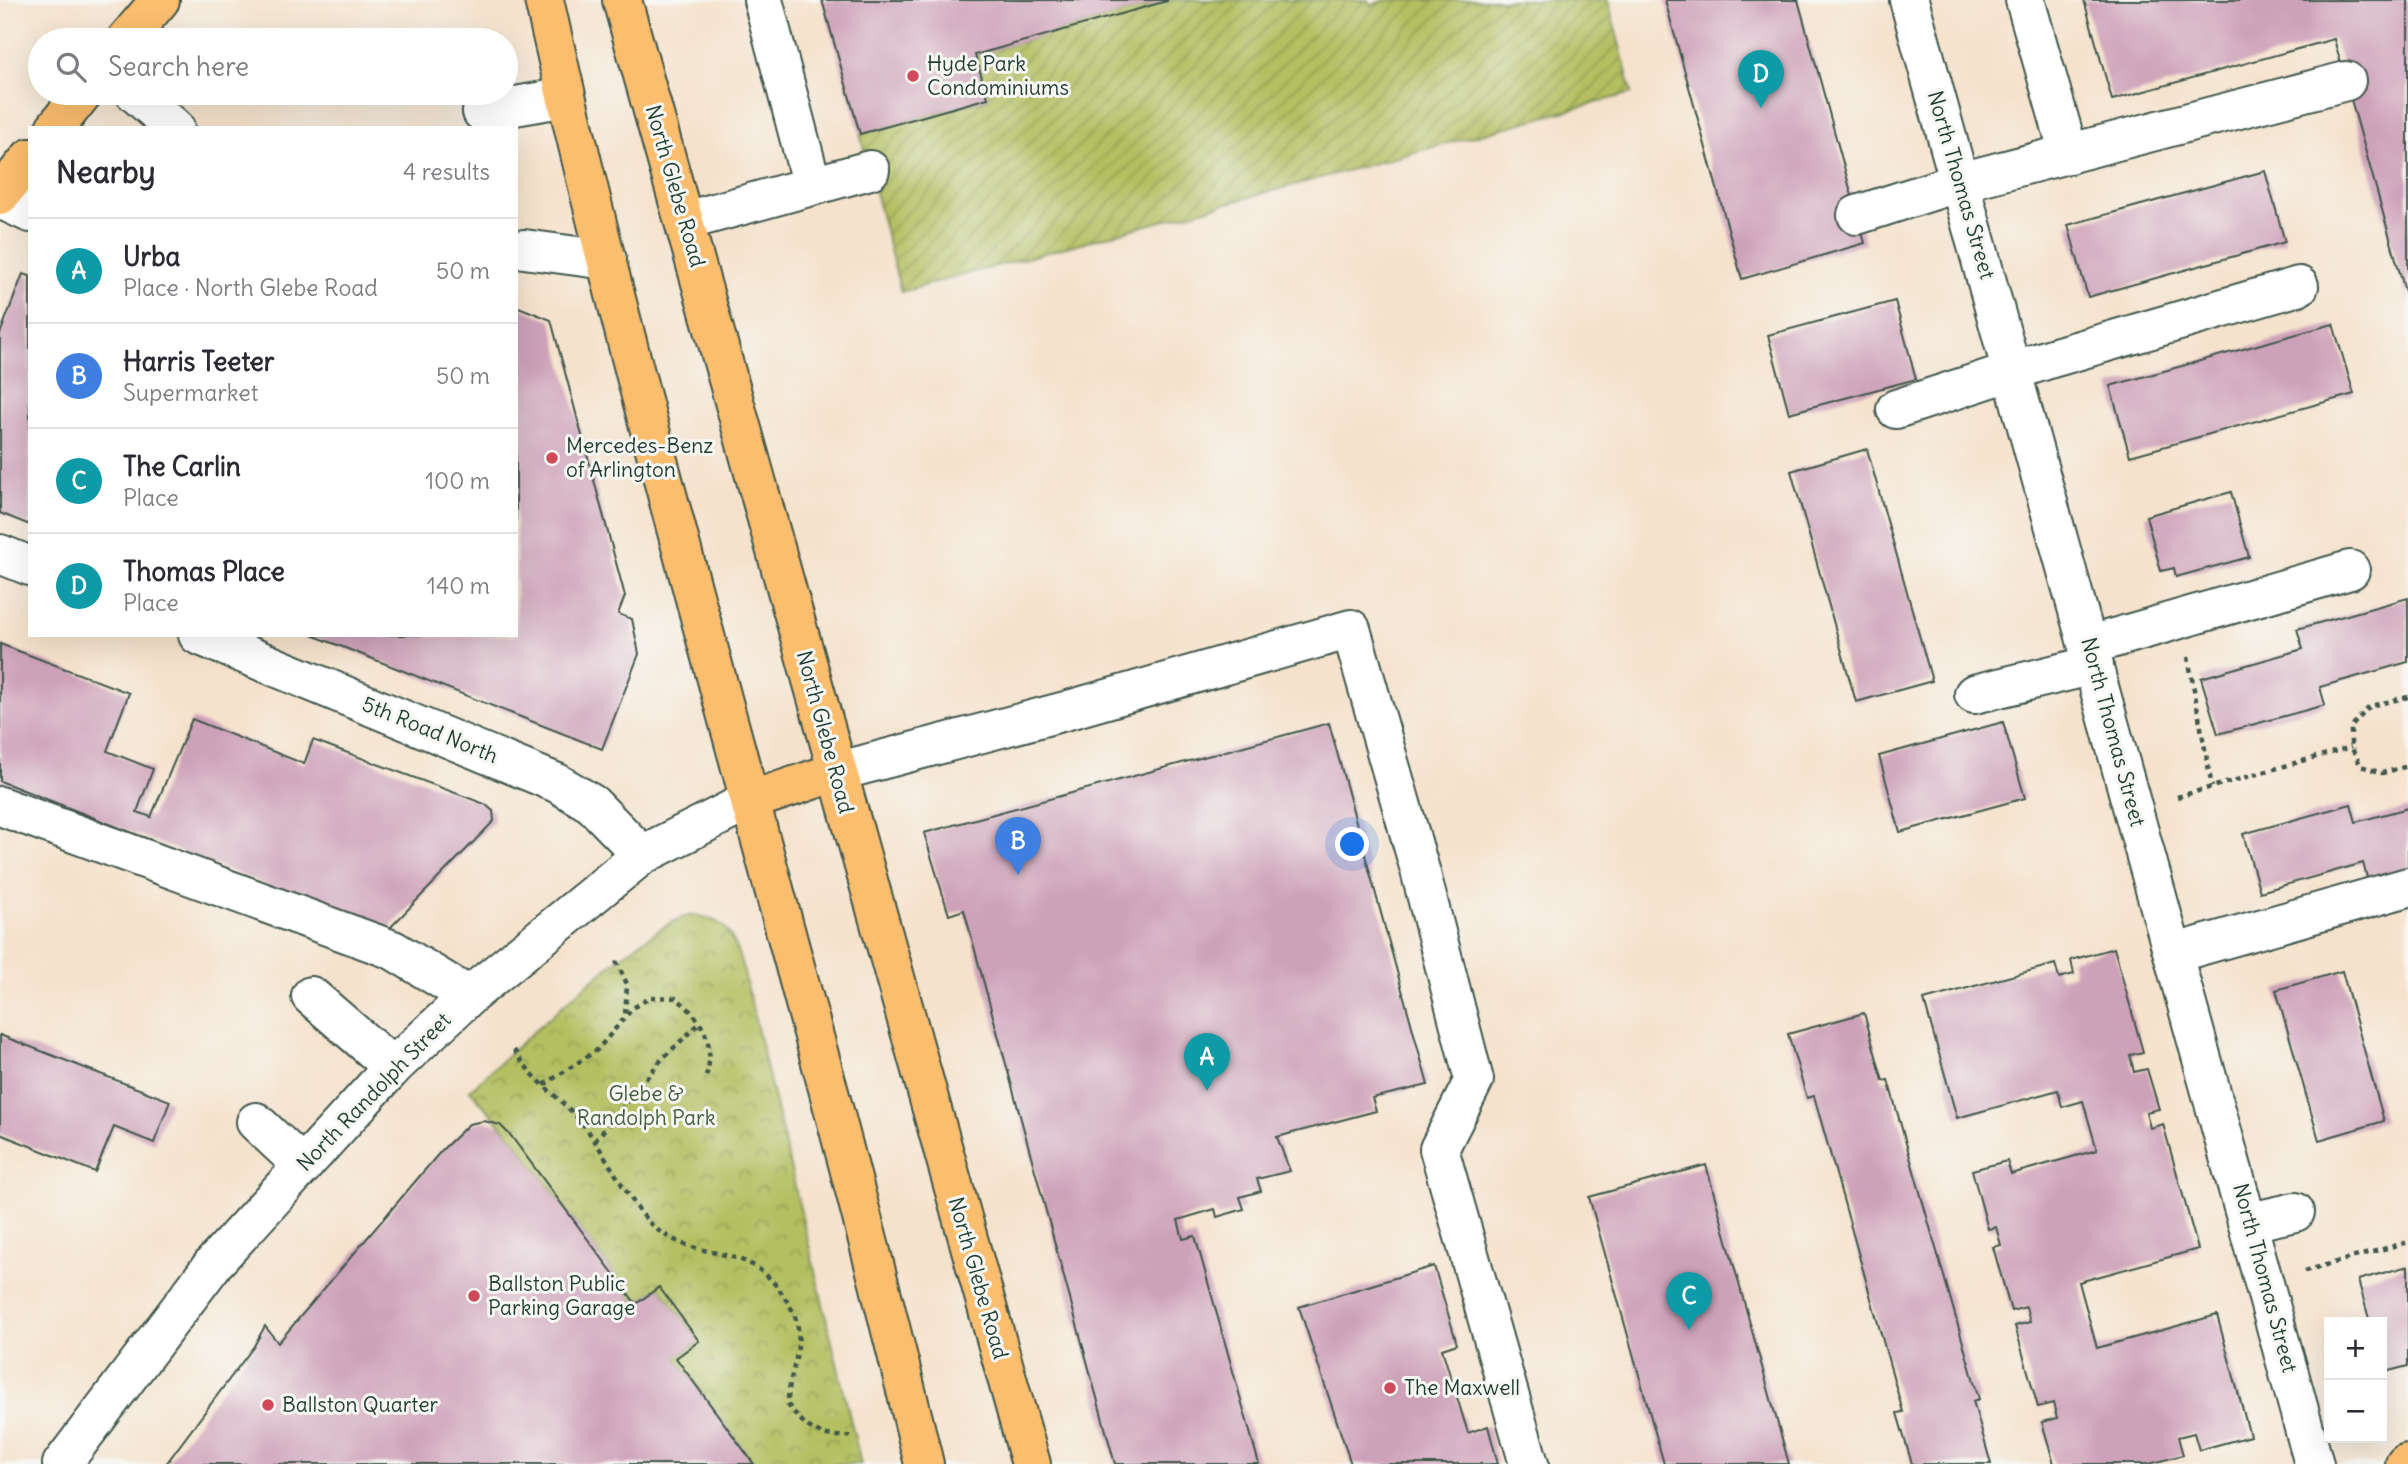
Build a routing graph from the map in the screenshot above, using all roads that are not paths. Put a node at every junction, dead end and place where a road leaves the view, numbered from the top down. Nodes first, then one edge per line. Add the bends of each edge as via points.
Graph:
1 (160, 0) edge
2 (544, 0) edge
3 (622, 0) edge
4 (763, 0) edge
5 (1909, 0) edge
6 (2025, 0) edge
7 (136, 28) edge
8 (2346, 81) dead end
9 (566, 97) junction
10 (73, 105) edge
11 (149, 105) edge
12 (482, 112) dead end
13 (57, 126) edge
14 (173, 126) edge
15 (2069, 155) junction
16 (28, 162) edge
17 (870, 170) dead end
18 (1960, 182) junction
19 (812, 186) junction
20 (0, 197) edge
21 (28, 212) edge
22 (1857, 215) dead end
23 (685, 221) junction
24 (524, 249) dead end
25 (607, 260) junction
26 (2299, 286) dead end
27 (2014, 370) junction
28 (1896, 409) dead end
29 (0, 554) edge
30 (28, 565) edge
31 (2350, 570) dead end
32 (203, 637) edge
33 (2092, 655) junction
34 (1974, 694) dead end
35 (836, 772) junction
36 (749, 801) junction
37 (0, 806) edge
38 (642, 855) junction
39 (2408, 887) edge
40 (2175, 953) junction
41 (311, 996) dead end
42 (469, 996) junction
43 (393, 1067) junction
44 (256, 1122) dead end
45 (303, 1166) junction
46 (2295, 1212) dead end
47 (2250, 1222) junction
48 (62, 1464) edge
49 (923, 1464) edge
50 (1031, 1464) edge
51 (1528, 1464) edge
52 (2314, 1464) edge

1 - 7 main road
2 - 9 main road
3 - 23 main road, North Glebe Road
4 - 19 street
5 - 18 street, North Thomas Street
6 - 15 street
8 - 15 street
9 - 12 street
9 - 25 main road
10 - 13 main road
11 - 14 street
15 - 18 street
16 - 20 main road
17 - 19 street
18 - 22 street
18 - 27 street, North Thomas Street
19 - 23 street
20 - 21 street
23 - 35 main road, North Glebe Road
24 - 25 street
25 - 36 main road
26 - 27 street
27 - 28 street
27 - 33 street, North Thomas Street
29 - 30 street
31 - 33 street via 2181,618
32 - 38 street, 5th Road North via 557,783 592,804
33 - 34 street
33 - 40 street, North Thomas Street
35 - 36 main road, North Randolph Street
35 - 50 main road, North Glebe Road
35 - 51 street via 1351,629 1474,1080 1439,1149
36 - 38 street, North Randolph Street
36 - 49 main road via 869,1238
37 - 42 street via 393,950
38 - 42 street, North Randolph Street
39 - 40 street
40 - 47 street, North Thomas Street
41 - 43 street
42 - 43 street, North Randolph Street
43 - 45 street, North Randolph Street
44 - 45 street
45 - 48 street, North Randolph Street via 214,1263
46 - 47 street
47 - 52 street, North Thomas Street

